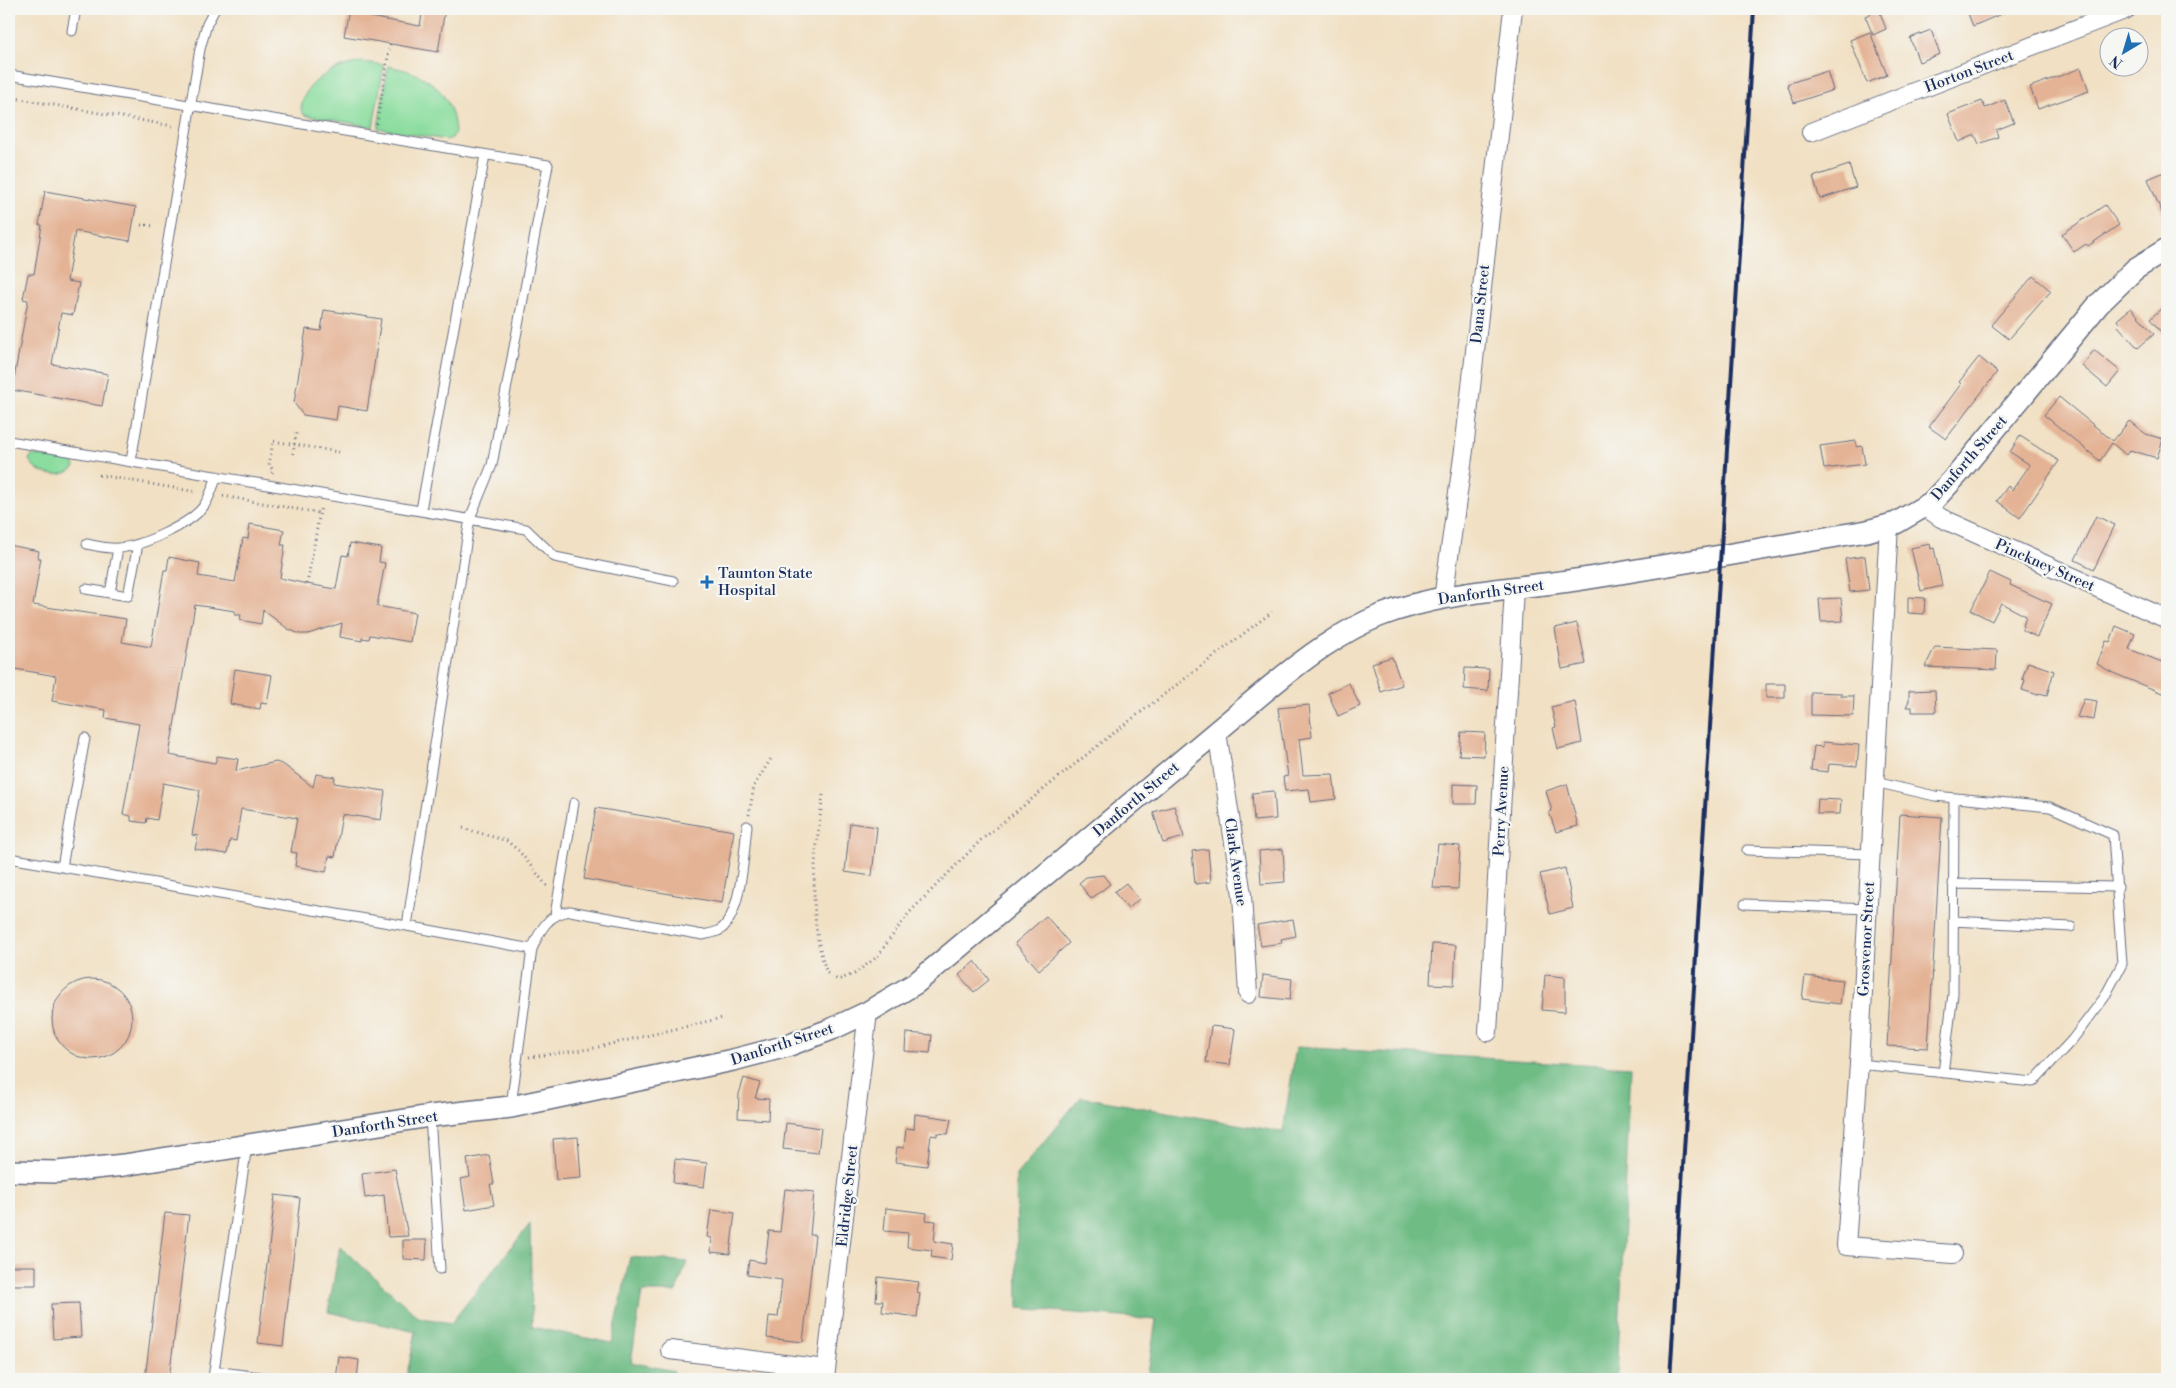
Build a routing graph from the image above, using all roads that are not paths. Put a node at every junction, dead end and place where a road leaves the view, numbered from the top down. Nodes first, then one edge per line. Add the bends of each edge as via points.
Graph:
1 (76, 9) edge
2 (215, 9) edge
3 (1513, 9) edge
4 (2128, 9) edge
5 (72, 31) dead end
6 (9, 75) edge
7 (190, 104) junction
8 (1811, 132) dead end
9 (485, 154) junction
10 (2167, 249) edge
11 (9, 441) edge
12 (131, 461) junction
13 (217, 476) junction
14 (1925, 507) junction
15 (421, 510) junction
16 (470, 518) junction
17 (1889, 525) junction
18 (87, 544) dead end
19 (138, 544) junction
20 (118, 548) junction
21 (673, 581) dead end
22 (86, 589) dead end
23 (1514, 589) junction
24 (110, 593) junction
25 (1443, 599) junction
26 (2167, 619) edge
27 (1216, 732) junction
28 (86, 738) dead end
29 (1875, 782) junction
30 (1954, 798) junction
31 (574, 803) dead end
32 (747, 826) road end
33 (1747, 850) dead end
34 (1871, 854) junction
35 (9, 858) edge
36 (62, 867) junction
37 (1953, 884) junction
38 (2118, 887) junction
39 (1745, 904) dead end
40 (1868, 909) junction
41 (555, 915) junction
42 (1953, 921) junction
43 (407, 926) junction
44 (2071, 928) dead end
45 (532, 949) junction
46 (1248, 994) dead end
47 (868, 1012) junction
48 (1488, 1032) dead end
49 (1859, 1064) junction
50 (1943, 1073) junction
51 (511, 1107) junction
52 (430, 1116) junction
53 (248, 1145) junction
54 (9, 1171) edge
55 (1953, 1254) dead end
56 (440, 1269) dead end
57 (670, 1350) dead end
58 (826, 1374) edge
59 (214, 1375) edge
60 (276, 1379) edge

1 - 5 lane
2 - 7 lane via 200,48
3 - 25 street, Dana Street via 1464,450
4 - 8 street, Horton Street
6 - 7 lane
7 - 9 lane
7 - 12 lane
9 - 15 lane
9 - 16 lane via 548,165 492,464
10 - 14 street, Danforth Street via 2135,269 2098,304 1958,474
11 - 12 lane
12 - 13 lane
13 - 15 lane
13 - 19 lane via 204,507 189,521
14 - 17 street, Danforth Street
14 - 26 street, Pinckney Street via 1941,518
15 - 16 lane
16 - 21 lane via 526,529 555,557
16 - 43 lane
17 - 23 street, Danforth Street
17 - 29 street, Grosvenor Street
18 - 20 lane
19 - 20 lane
19 - 24 lane via 128,596
20 - 24 lane
22 - 24 lane
23 - 25 street, Danforth Street
23 - 48 street, Perry Avenue
25 - 27 street, Danforth Street via 1403,608 1356,627 1291,670
27 - 46 street, Clark Avenue via 1242,895
27 - 47 street, Danforth Street via 931,972
28 - 36 lane
29 - 30 lane
29 - 34 street, Grosvenor Street
30 - 37 lane
30 - 38 lane via 2050,807 2113,835
31 - 41 lane
32 - 41 lane via 737,902 729,920 719,931 703,935 576,912
33 - 34 lane
34 - 40 street, Grosvenor Street
35 - 36 lane
36 - 43 lane
37 - 38 lane
37 - 42 lane
38 - 50 lane via 2122,964 2104,998 2072,1040 2033,1082
39 - 40 lane
40 - 49 street, Grosvenor Street
41 - 45 lane via 543,926
42 - 44 lane
42 - 50 lane via 1953,994
43 - 45 lane
45 - 51 lane
47 - 51 street, Danforth Street via 813,1037 733,1060
47 - 58 street, Eldridge Street
49 - 50 lane
49 - 55 street, Grosvenor Street via 1846,1246
51 - 52 street, Danforth Street
52 - 53 street, Danforth Street
52 - 56 lane
53 - 54 street, Danforth Street via 117,1166 57,1172
53 - 59 lane
57 - 58 street
59 - 60 lane

